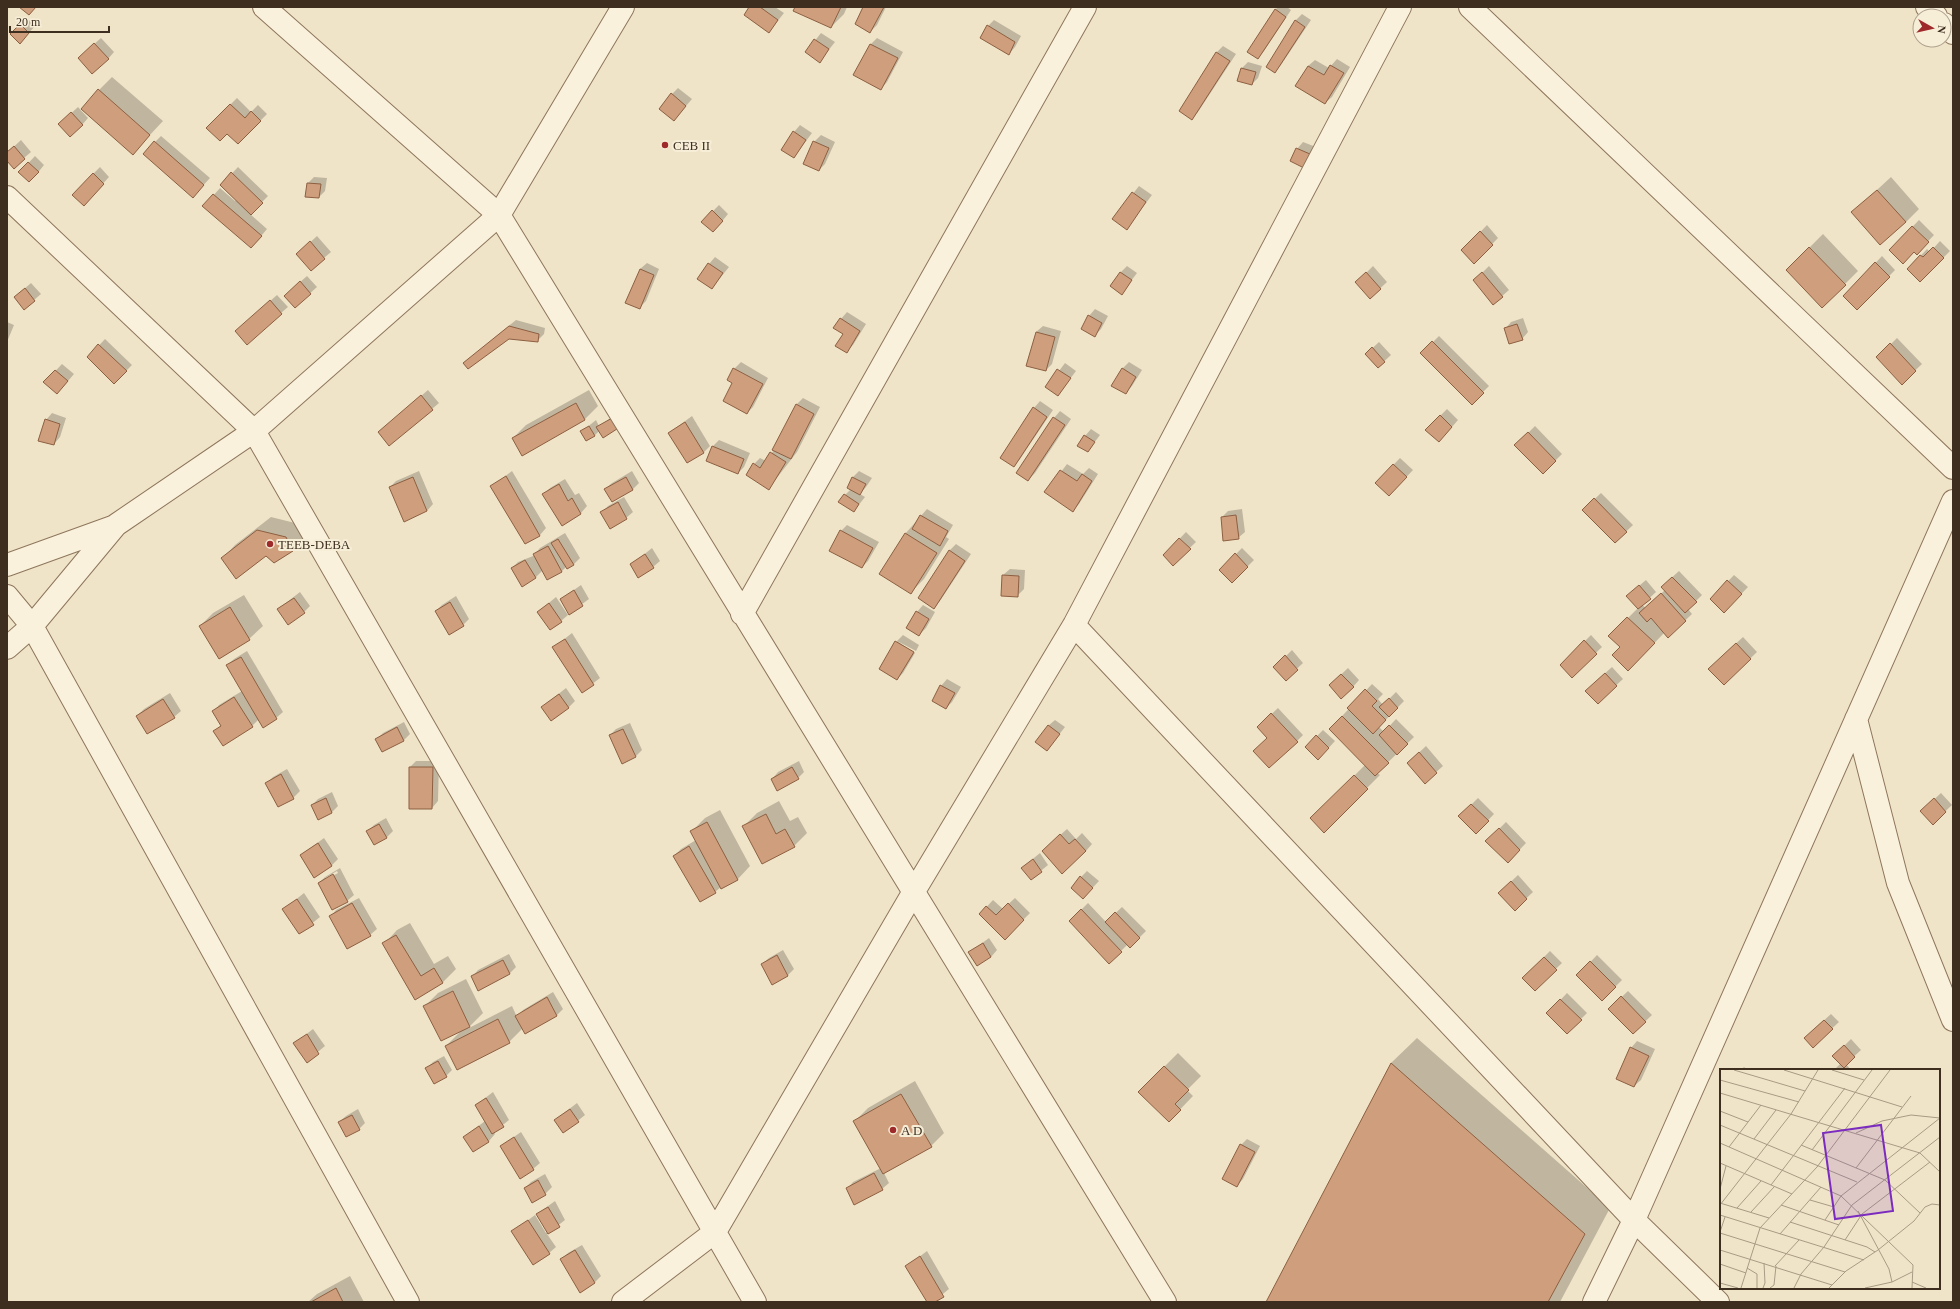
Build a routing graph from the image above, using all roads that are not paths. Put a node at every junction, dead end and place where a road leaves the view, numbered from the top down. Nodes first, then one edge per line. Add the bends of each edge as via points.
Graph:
1 (623, 7) edge
2 (1085, 7) edge
3 (1400, 7) edge
4 (1470, 7) edge
5 (269, 9) edge
6 (7, 197) edge
7 (499, 215) junction
8 (254, 431) junction
9 (1953, 468) edge
10 (1953, 501) edge
11 (116, 525) junction
12 (7, 565) edge
13 (7, 596) edge
14 (742, 614) junction
15 (1074, 625) junction
16 (32, 626) junction
17 (7, 648) edge
18 (1856, 719) junction
19 (913, 893) junction
20 (1953, 1020) edge
21 (1634, 1220) junction
22 (715, 1232) junction
23 (408, 1302) edge
24 (623, 1302) edge
25 (755, 1302) edge
26 (1165, 1302) edge
27 (1594, 1302) edge
28 (1718, 1302) edge

1 - 7 street
2 - 14 street
3 - 15 street
4 - 9 street
5 - 7 street
6 - 8 street
7 - 8 street
7 - 14 street
8 - 11 street
8 - 22 street
10 - 18 street
11 - 12 street
11 - 16 street
13 - 16 street
14 - 19 street
15 - 19 street
15 - 21 street
16 - 17 street
16 - 23 street
18 - 20 street via 1898,883
18 - 21 street
19 - 22 street
19 - 26 street
21 - 27 street
21 - 28 street
22 - 24 street
22 - 25 street

